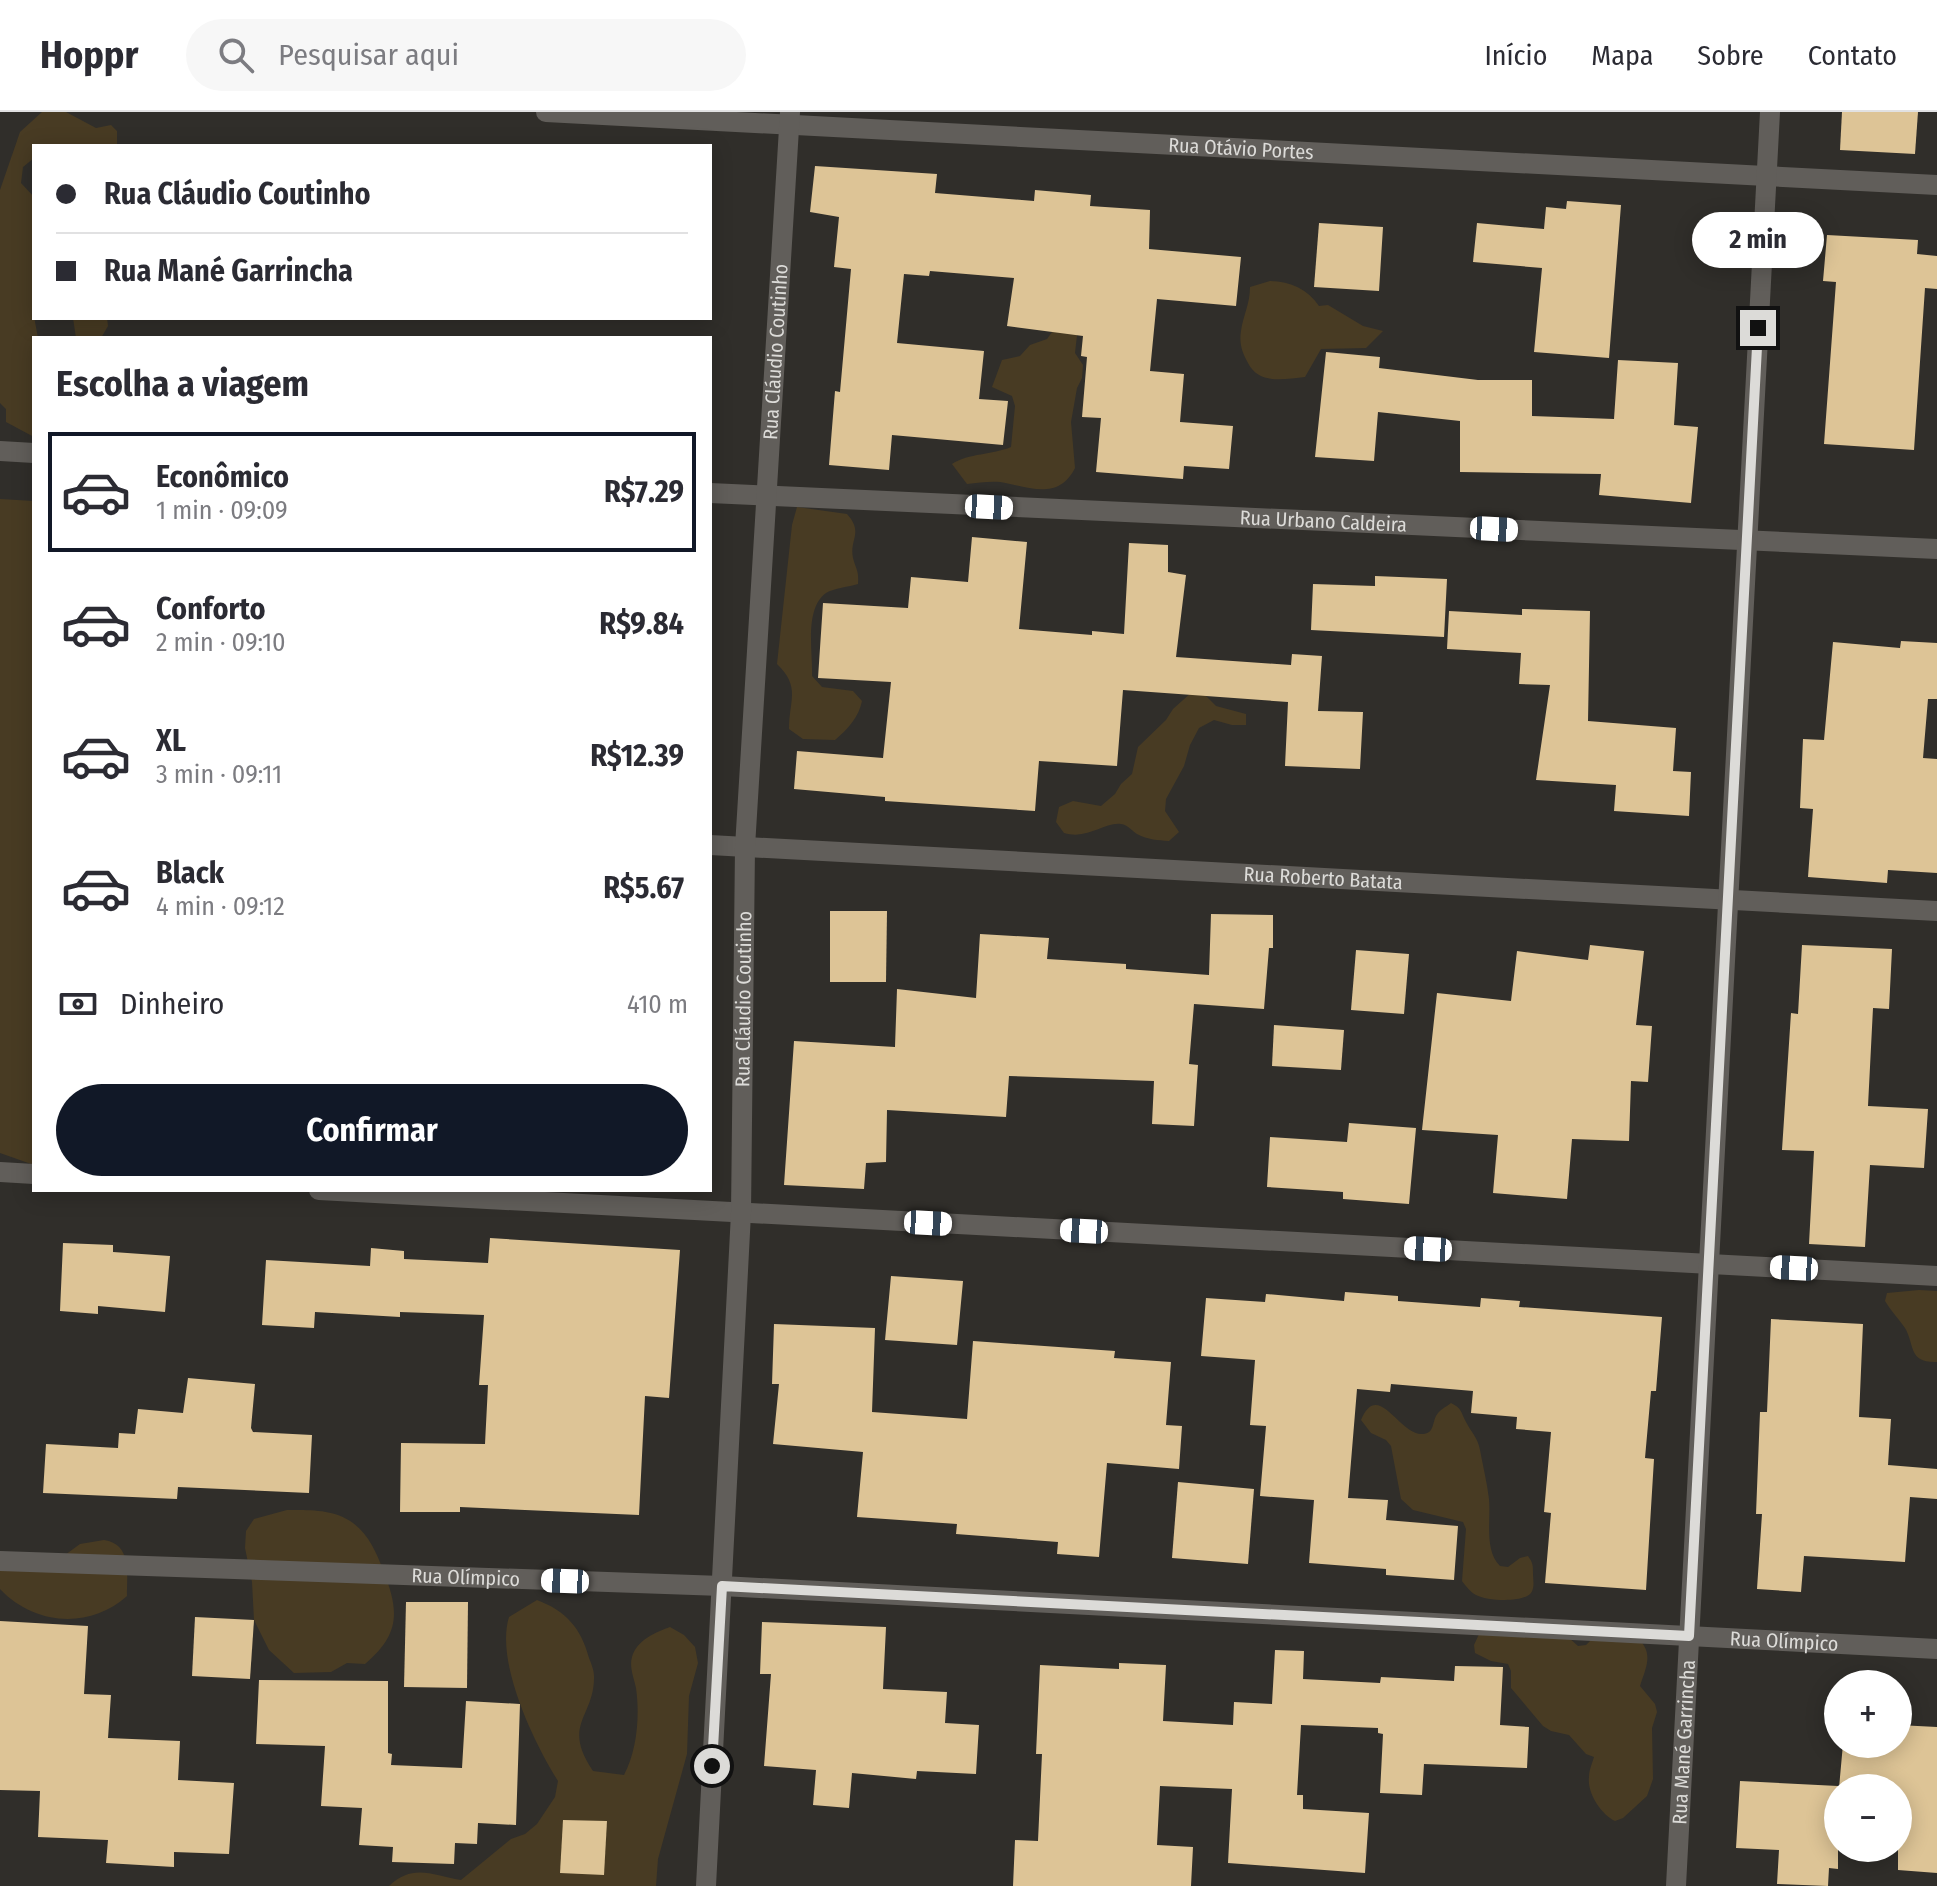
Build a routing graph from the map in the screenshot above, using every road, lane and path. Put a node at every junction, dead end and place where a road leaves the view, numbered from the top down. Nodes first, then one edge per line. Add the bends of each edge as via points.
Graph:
1 (546, 112) edge
2 (1770, 112) edge
3 (790, 119) edge
4 (1766, 176) junction
5 (1937, 185) edge
6 (0, 451) edge
7 (32, 453) edge
8 (712, 493) edge
9 (768, 497) junction
10 (1747, 541) junction
11 (1937, 549) edge
12 (712, 845) edge
13 (745, 847) junction
14 (1728, 899) junction
15 (1937, 911) edge
16 (0, 1172) edge
17 (32, 1174) edge
18 (356, 1192) edge
19 (741, 1213) junction
20 (1709, 1264) junction
21 (1937, 1276) edge
22 (0, 1561) edge
23 (722, 1586) junction
24 (1689, 1636) junction
25 (1937, 1649) edge
26 (706, 1886) edge
27 (1676, 1886) edge

1 - 3 street, Rua Otávio Portes
2 - 4 street, Rua Mané Garrincha
3 - 4 street, Rua Otávio Portes
3 - 9 street, Rua Cláudio Coutinho
4 - 5 street, Rua Otávio Portes
4 - 10 street, Rua Mané Garrincha
6 - 7 street
8 - 9 street, Rua Urbano Caldeira
9 - 10 street, Rua Urbano Caldeira
9 - 13 street, Rua Cláudio Coutinho
10 - 11 street, Rua Urbano Caldeira
10 - 14 street, Rua Mané Garrincha
12 - 13 street, Rua Roberto Batata
13 - 14 street, Rua Roberto Batata
13 - 19 street, Rua Cláudio Coutinho
14 - 15 street, Rua Roberto Batata
14 - 20 street, Rua Mané Garrincha
16 - 17 street
18 - 19 street
19 - 20 street
19 - 23 street, Rua Cláudio Coutinho
20 - 21 street
20 - 24 street, Rua Mané Garrincha
22 - 23 street, Rua Olímpico
23 - 24 street, Rua Olímpico
23 - 26 street, Rua Cláudio Coutinho
24 - 25 street, Rua Olímpico
24 - 27 street, Rua Mané Garrincha

